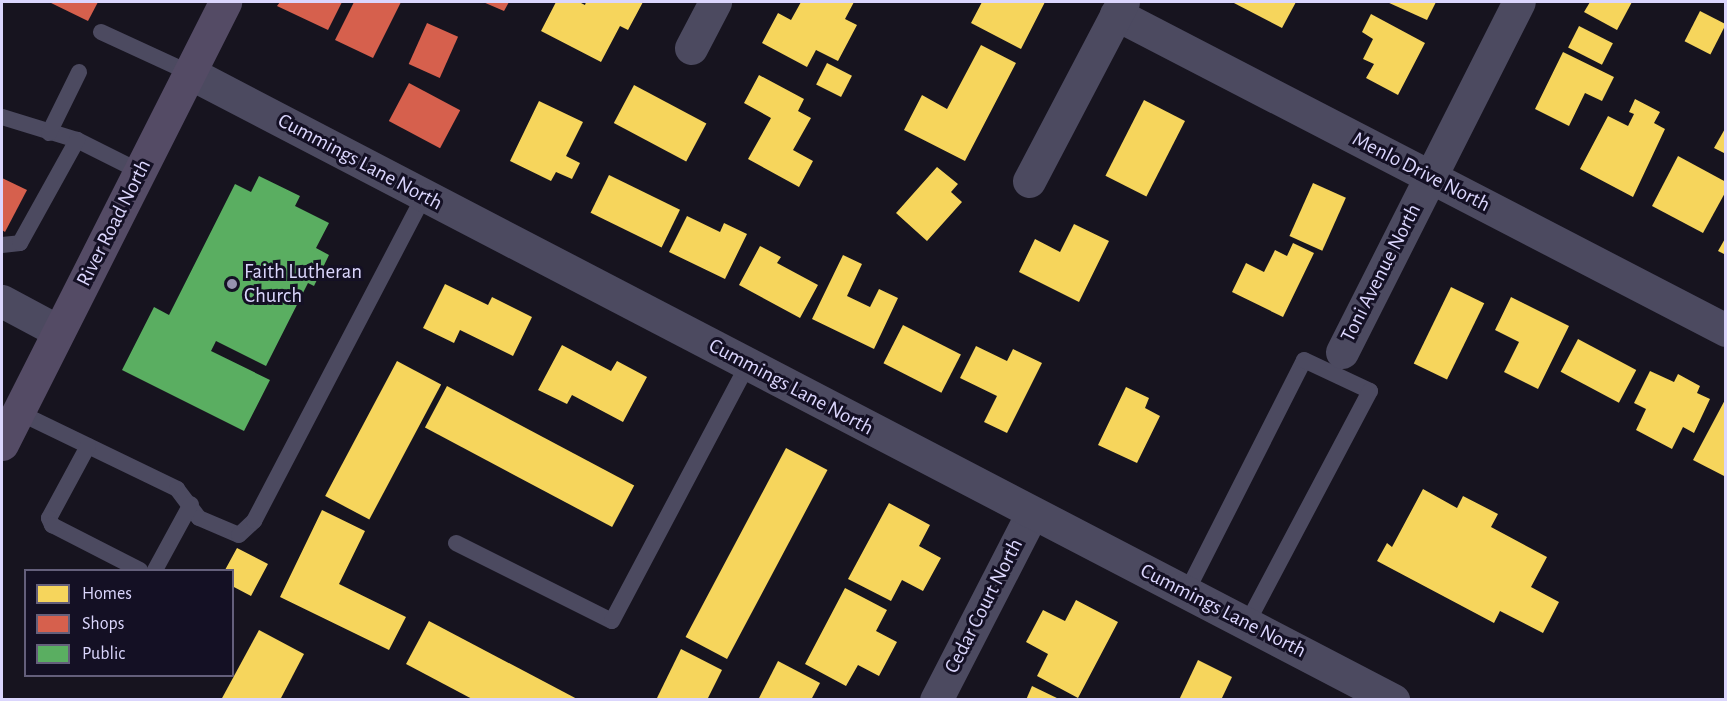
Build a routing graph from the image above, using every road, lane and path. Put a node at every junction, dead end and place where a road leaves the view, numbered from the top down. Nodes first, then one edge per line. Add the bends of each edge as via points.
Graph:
1 (225, 2) edge
2 (715, 2) edge
3 (1519, 2) edge
4 (1119, 8) edge
5 (101, 32) dead end
6 (691, 48) dead end
7 (79, 72) dead end
8 (190, 73) junction
9 (2, 117) edge
10 (49, 133) junction
11 (77, 140) junction
12 (141, 172) junction
13 (1430, 176) junction
14 (1029, 181) dead end
15 (424, 195) junction
16 (2, 245) edge
17 (2, 301) edge
18 (1725, 330) edge
19 (58, 331) junction
20 (1342, 352) dead end
21 (748, 364) junction
22 (18, 412) junction
23 (2, 444) edge
24 (88, 446) junction
25 (190, 504) junction
26 (1032, 513) junction
27 (456, 543) dead end
28 (139, 569) edge
29 (156, 569) edge
30 (1186, 593) junction
31 (1247, 623) junction
32 (936, 699) edge
33 (1393, 699) edge

1 - 8 main road, River Road North
2 - 6 street
3 - 13 street, Toni Avenue North
4 - 13 street, Menlo Drive North
4 - 14 street
5 - 8 lane
7 - 10 lane
8 - 12 main road, River Road North
8 - 15 street, Cummings Lane North
9 - 10 lane
10 - 11 lane
11 - 12 lane
11 - 16 lane via 20,243
12 - 19 main road, River Road North
13 - 18 street, Menlo Drive North
13 - 20 street, Toni Avenue North
15 - 21 street, Cummings Lane North
15 - 25 lane via 249,529 239,535 199,518
17 - 19 street
19 - 22 main road, River Road North
21 - 26 street, Cummings Lane North
21 - 27 lane via 612,621
22 - 23 main road, River Road North
22 - 24 lane
24 - 25 lane via 177,489
24 - 28 lane via 49,518 52,525
25 - 29 lane
26 - 30 street, Cummings Lane North
26 - 32 street, Cedar Court North
30 - 31 street, Cummings Lane North
30 - 31 lane via 1304,360 1370,391
31 - 33 street, Cummings Lane North

